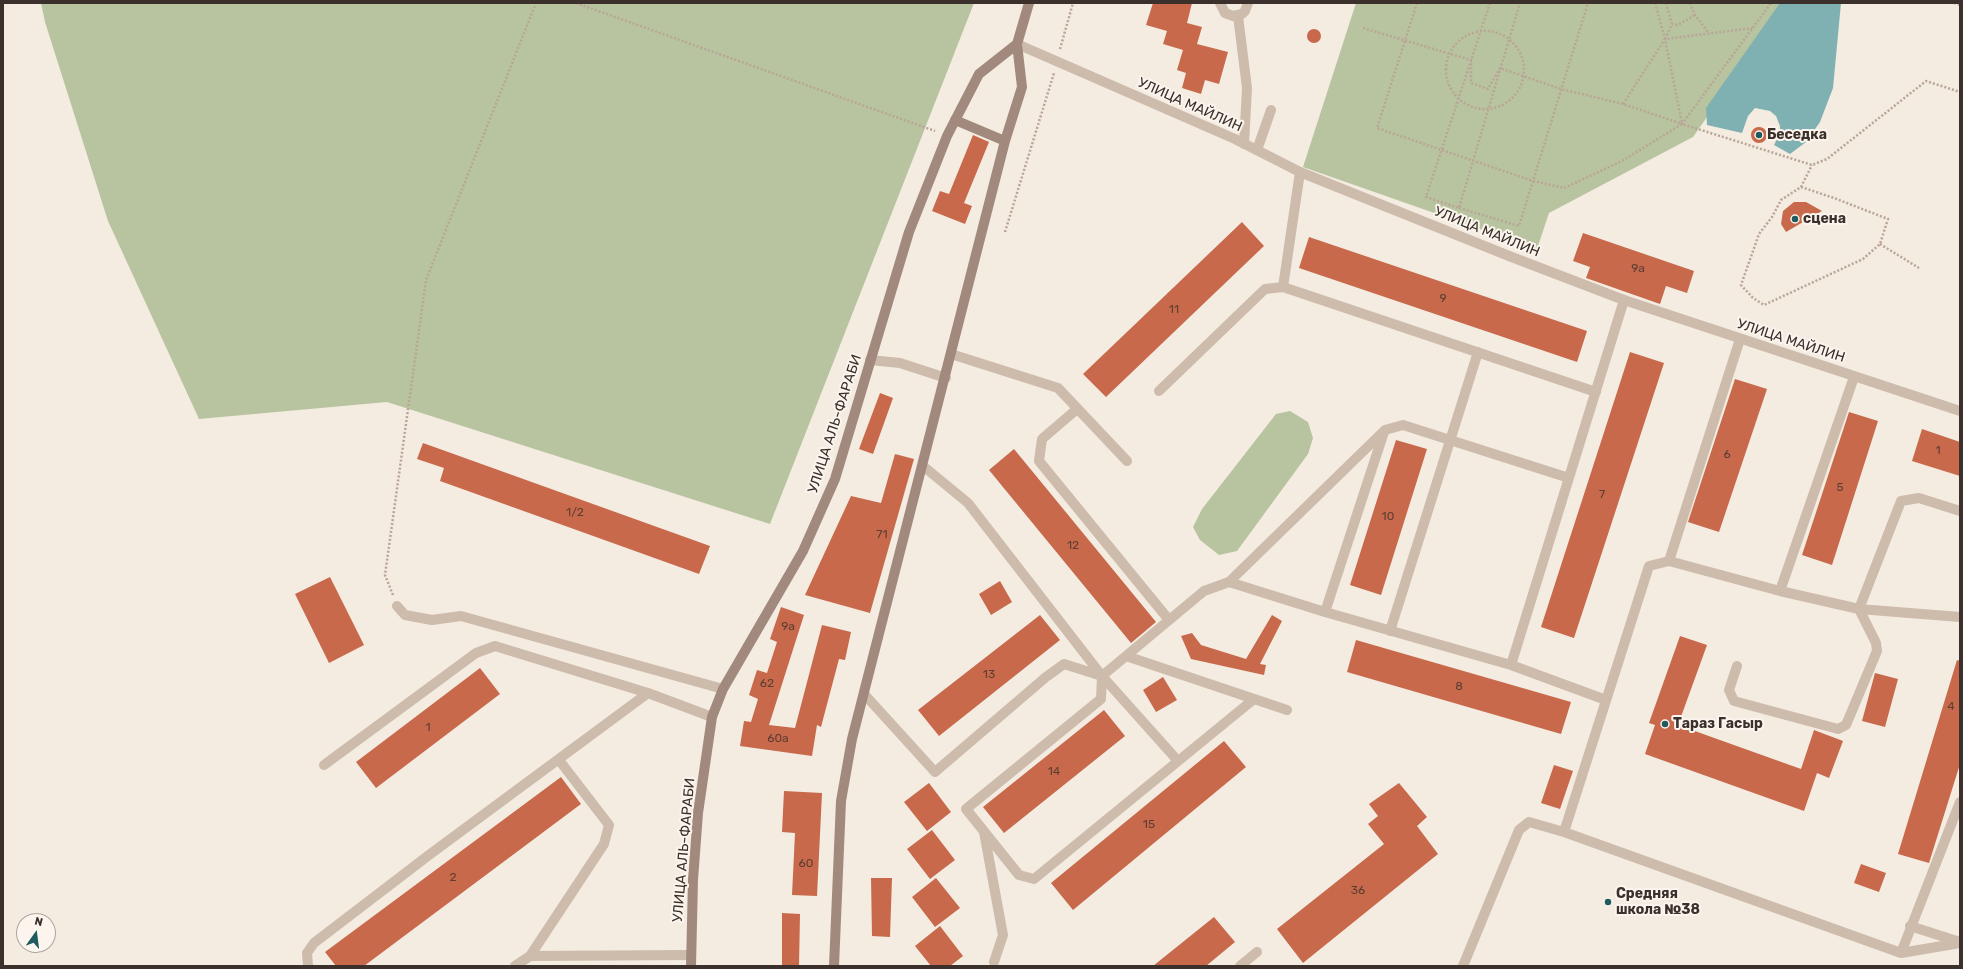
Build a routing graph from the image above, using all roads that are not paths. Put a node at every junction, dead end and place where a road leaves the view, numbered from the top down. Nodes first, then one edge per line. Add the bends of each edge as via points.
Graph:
1 (1029, 3) edge
2 (1220, 3) edge
3 (1248, 3) edge
4 (1238, 16) junction
5 (1017, 44) junction
6 (1271, 110) dead end
7 (954, 120) junction
8 (1005, 141) junction
9 (1244, 144) junction
10 (1257, 150) junction
11 (1300, 172) junction
12 (1283, 287) junction
13 (1624, 300) junction
14 (1740, 339) junction
15 (1478, 352) junction
16 (951, 354) junction
17 (870, 360) junction
18 (1854, 377) junction
19 (946, 378) junction
20 (1158, 391) dead end
21 (1596, 392) junction
22 (1077, 409) junction
23 (1960, 410) edge
24 (1385, 430) junction
25 (1451, 440) junction
26 (1127, 461) dead end
27 (923, 466) junction
28 (1569, 478) junction
29 (1960, 511) edge
30 (1668, 561) junction
31 (1229, 582) junction
32 (1780, 591) junction
33 (397, 606) road end
34 (1859, 609) junction
35 (1325, 612) junction
36 (1960, 617) edge
37 (1169, 620) junction
38 (1390, 631) junction
39 (1126, 656) junction
40 (1511, 665) junction
41 (1737, 666) dead end
42 (1102, 676) junction
43 (723, 689) junction
44 (648, 693) junction
45 (865, 695) junction
46 (1254, 699) junction
47 (1606, 700) junction
48 (1287, 710) dead end
49 (712, 717) junction
50 (559, 760) junction
51 (1178, 761) junction
52 (324, 765) dead end
53 (1960, 802) edge
54 (1957, 819) edge
55 (983, 830) junction
56 (1564, 832) junction
57 (1910, 926) junction
58 (1960, 943) edge
59 (1257, 952) dead end
60 (1901, 953) junction
61 (691, 955) junction
62 (530, 956) junction
63 (994, 962) dead end
64 (308, 966) edge
65 (515, 966) edge
66 (691, 966) edge
67 (834, 966) edge
68 (1240, 966) edge
69 (1463, 966) edge

1 - 5 main road
2 - 4 street via 1225,13
3 - 4 street via 1245,11
4 - 9 street via 1247,88
5 - 7 main road, УЛИЦА АЛЬ-ФАРАБИ via 979,74
5 - 8 main road via 1022,87
5 - 9 street, УЛИЦА МАЙЛИН
6 - 10 street
7 - 8 main road
7 - 17 main road, УЛИЦА АЛЬ-ФАРАБИ via 909,232
8 - 16 main road
9 - 10 street, УЛИЦА МАЙЛИН
10 - 11 street, УЛИЦА МАЙЛИН
11 - 12 street
11 - 13 street, УЛИЦА МАЙЛИН
12 - 15 street
12 - 20 street via 1265,289
13 - 14 street, УЛИЦА МАЙЛИН
13 - 21 street
14 - 18 street, УЛИЦА МАЙЛИН
14 - 30 street
15 - 21 street
15 - 25 street
16 - 19 main road
16 - 22 street via 1058,388
17 - 19 street via 900,363
17 - 43 main road, УЛИЦА АЛЬ-ФАРАБИ via 835,479 802,551
18 - 23 street, УЛИЦА МАЙЛИН
18 - 32 street
19 - 27 main road
21 - 28 street
22 - 26 street
22 - 37 street via 1042,439 1039,461
24 - 25 street via 1403,425
24 - 31 street
24 - 35 street
25 - 28 street
25 - 38 street
27 - 42 street via 968,504
27 - 45 main road
28 - 40 street
29 - 34 street via 1920,498 1901,501
30 - 32 street
30 - 47 street via 1649,566
31 - 35 street
31 - 37 street via 1204,591
32 - 34 street
33 - 43 street via 405,615 432,620 461,616
34 - 36 street
34 - 41 street via 1876,642 1877,651 1846,725 1838,729 1734,701 1729,690
35 - 38 street
37 - 39 street
38 - 40 street
39 - 42 street
39 - 46 street
40 - 47 street
42 - 45 street via 1064,664 935,772
42 - 51 street
42 - 55 street via 1101,699 966,809
43 - 49 main road, УЛИЦА АЛЬ-ФАРАБИ
44 - 49 street
44 - 50 street
44 - 52 street via 495,646 476,653
45 - 67 main road via 852,739 841,802
46 - 48 street
46 - 51 street
47 - 56 street
49 - 61 main road, УЛИЦА АЛЬ-ФАРАБИ via 698,813
50 - 62 street via 609,824 604,844
50 - 64 street via 428,855 314,943 307,953
51 - 55 street via 1034,879 1019,875
53 - 54 street
54 - 57 street
55 - 63 street via 1003,935
56 - 60 street
56 - 69 street via 1529,822 1519,830
57 - 58 street
57 - 60 street
58 - 60 street
59 - 68 street
61 - 62 street
61 - 66 main road, УЛИЦА АЛЬ-ФАРАБИ
62 - 65 street

